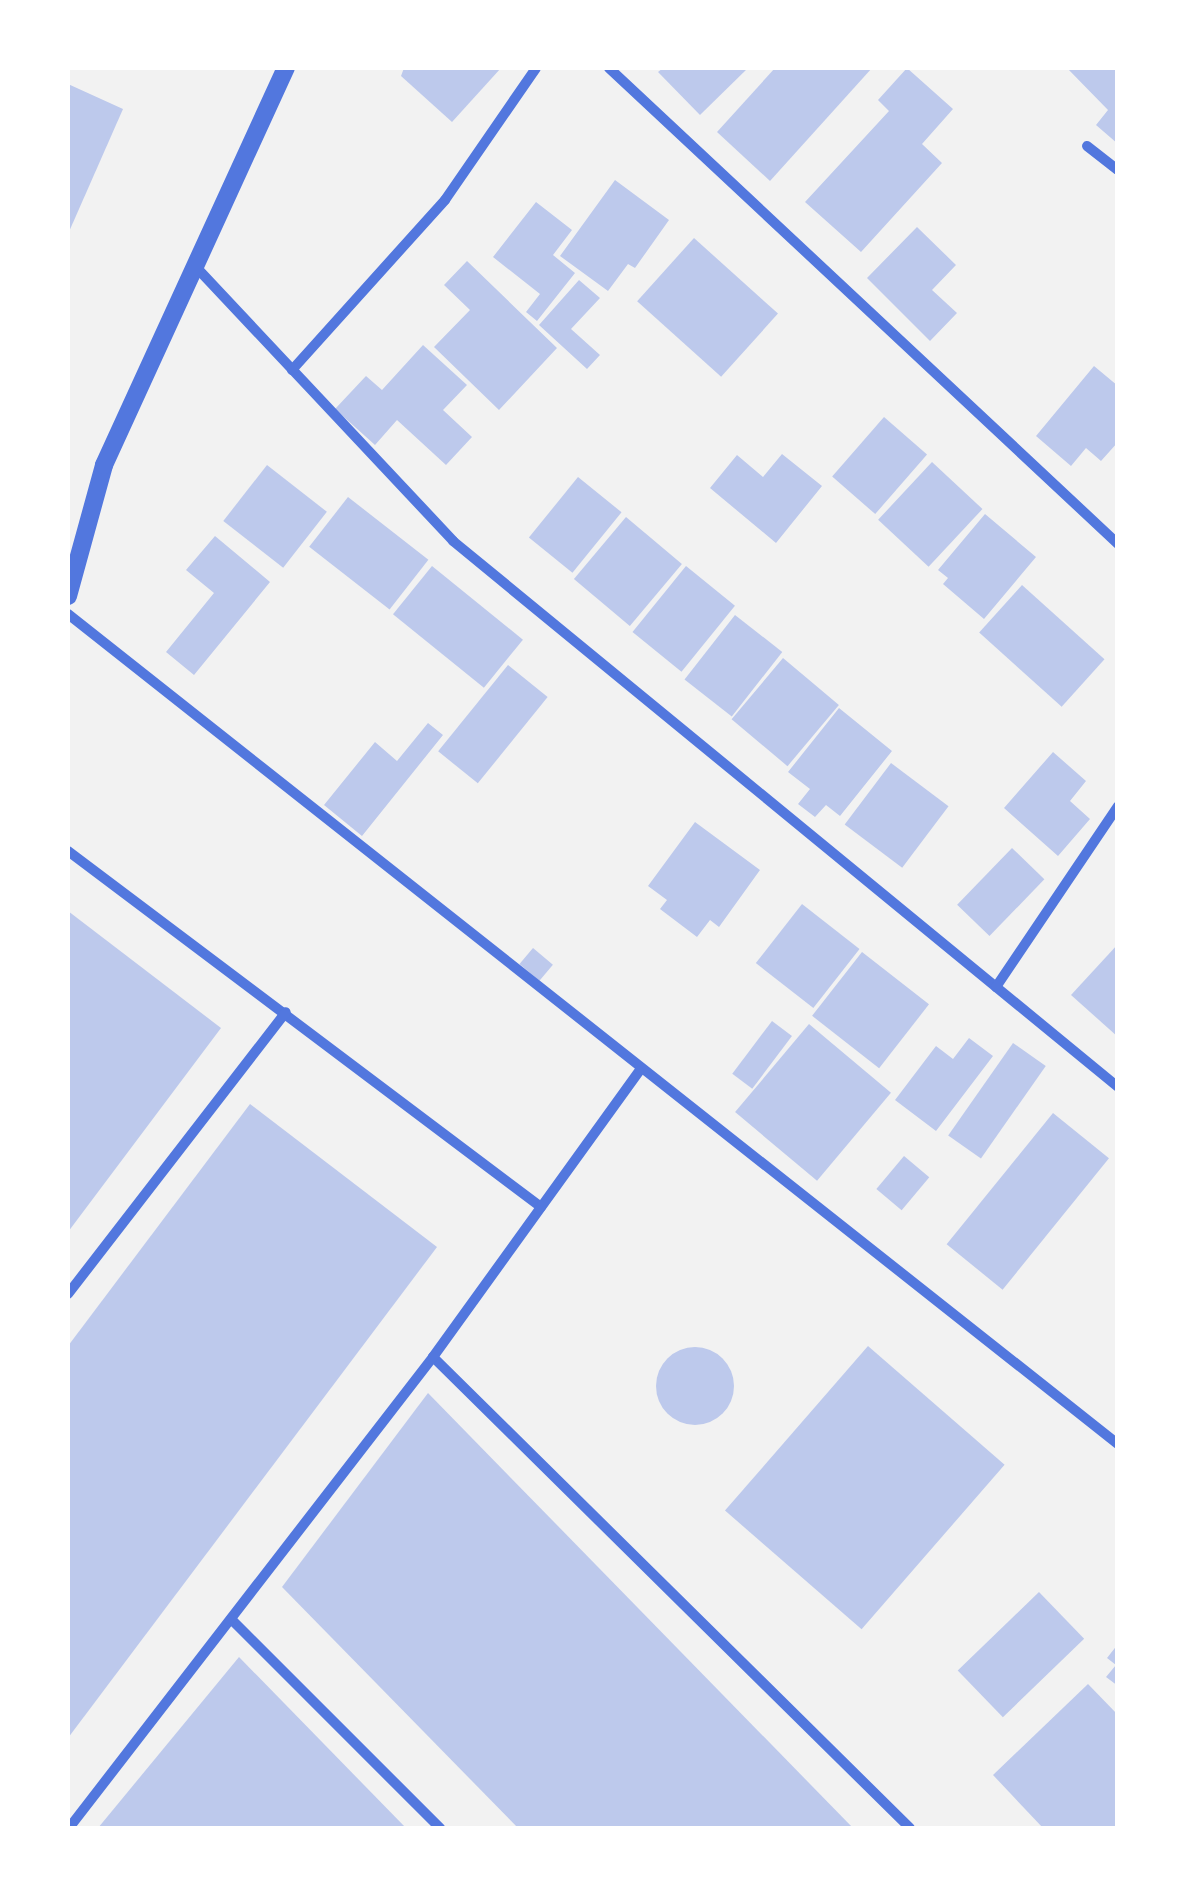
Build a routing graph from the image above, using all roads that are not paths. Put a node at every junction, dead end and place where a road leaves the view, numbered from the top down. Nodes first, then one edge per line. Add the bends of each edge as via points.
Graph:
1 (286, 68) edge
2 (536, 68) edge
3 (609, 68) edge
4 (1087, 146) dead end
5 (1118, 170) edge
6 (196, 268) junction
7 (292, 370) junction
8 (1118, 544) edge
9 (68, 596) edge
10 (68, 614) edge
11 (1118, 806) edge
12 (68, 851) edge
13 (996, 987) junction
14 (286, 1012) junction
15 (639, 1071) junction
16 (1118, 1088) edge
17 (541, 1207) junction
18 (68, 1294) edge
19 (434, 1357) junction
20 (1118, 1444) edge
21 (231, 1619) junction
22 (69, 1828) edge
23 (440, 1828) edge
24 (910, 1828) edge

1 - 6 street
2 - 7 street via 445,200
3 - 8 street
4 - 5 street
6 - 7 street
6 - 9 street via 104,465
7 - 13 street via 454,541
10 - 15 street
11 - 13 street
12 - 14 street
13 - 16 street
14 - 17 street
14 - 18 street
15 - 17 street
15 - 20 street
17 - 19 street
19 - 21 street
19 - 24 street
21 - 22 street
21 - 23 street

